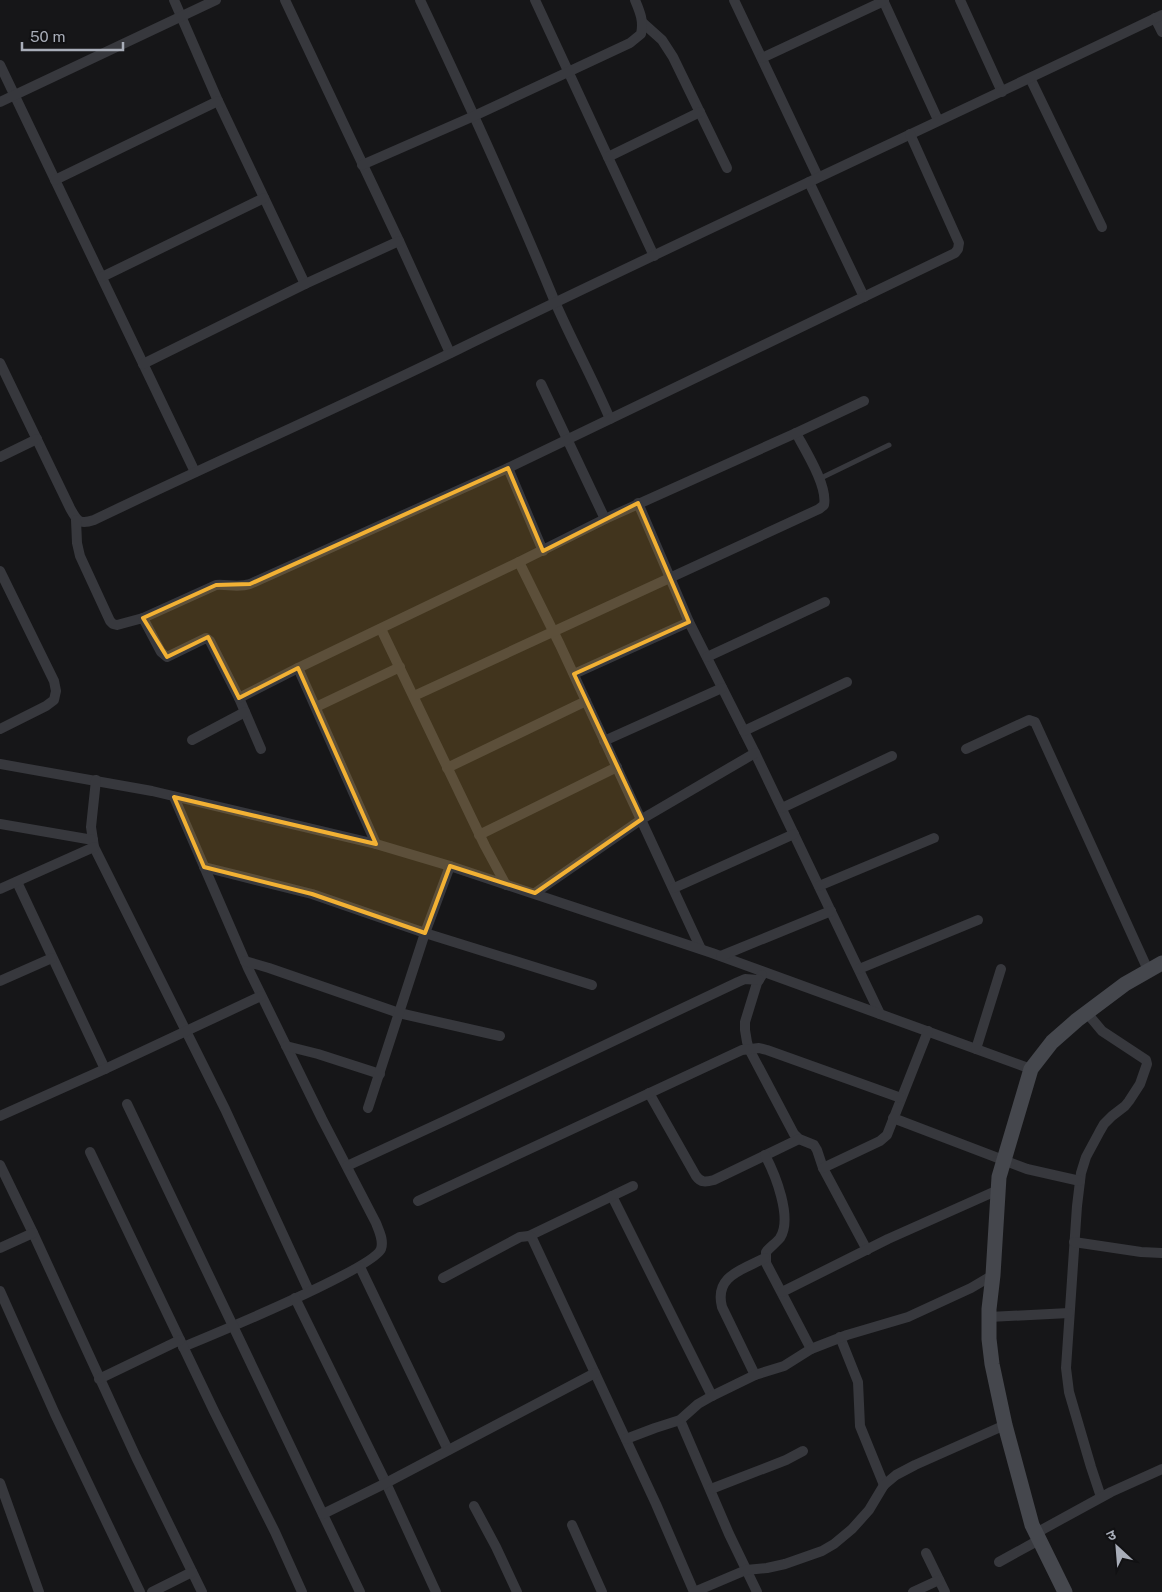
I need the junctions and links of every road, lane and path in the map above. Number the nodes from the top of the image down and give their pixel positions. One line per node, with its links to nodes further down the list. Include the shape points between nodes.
1 (174, 0): 10 (street)
2 (216, 0): 10 (street)
3 (285, 0): 27 (street)
4 (420, 0): 23 (street)
5 (535, 0): 16 (street)
6 (635, 0): 12 (street)
7 (734, 0): 14 (street)
8 (960, 0): 18 (street)
9 (884, 1): 14 (street); 24 (street)
10 (181, 16): 19 (street); 20 (street)
11 (1159, 16): 13 (street); 17 (street)
12 (643, 23): 16 (street, via 641,34 630,43); 22 (street, via 667,47)
13 (1162, 32)
14 (762, 58): 29 (street)
15 (0, 65): 19 (street)
16 (569, 71): 23 (street); 26 (street)
17 (1030, 78): 18 (street); 32 (street)
18 (1002, 92): 24 (street)
19 (14, 95): 21 (street); 30 (street)
20 (218, 101): 30 (street); 31 (street)
21 (0, 102)
22 (700, 112): 26 (street); 28 (street)
23 (474, 116): 27 (street); 38 (street)
24 (938, 120): 25 (street)
25 (910, 134): 29 (street); 37 (street, via 959,243 958,249 944,259)
26 (608, 157): 34 (street)
27 (362, 165): 33 (street)
28 (727, 168)
29 (814, 179): 34 (street); 37 (street)
30 (55, 180): 35 (street)
31 (264, 198): 35 (street); 36 (street)
32 (1102, 226)
33 (399, 241): 36 (street); 39 (street)
34 (654, 256): 38 (street)
35 (102, 278): 41 (street)
36 (305, 284): 41 (street)
37 (864, 297): 44 (street)
38 (556, 302): 39 (street); 44 (street)
39 (450, 353): 51 (street)
40 (0, 363): 46 (street)
41 (143, 364): 51 (street)
42 (541, 384): 47 (street)
43 (864, 401): 45 (street)
44 (610, 419): 47 (street)
45 (796, 433): 52 (street); 53 (street)
46 (37, 439): 49 (street); 55 (street)
47 (569, 440): 50 (street); 54 (street)
48 (889, 445): 52 (lane)
49 (0, 458)
50 (508, 468): 56 (street); 61 (street, via 250,584 216,585)
51 (195, 472): 55 (street, via 94,520 84,523)
52 (819, 479): 59 (street, via 825,500 819,509)
53 (638, 503): 54 (street); 59 (street)
54 (605, 519): 56 (street)
55 (76, 520): 61 (street, via 76,543 80,556 112,624)
56 (542, 550): 57 (street)
57 (520, 562): 63 (street); 64 (street)
58 (0, 571): 76 (street, via 56,691 54,700 46,706)
59 (669, 578): 62 (street); 64 (street)
60 (825, 602): 65 (street)
61 (143, 618): 72 (street, via 167,657 208,639)
62 (689, 622): 65 (street); 68 (street)
63 (382, 629): 66 (street); 67 (street)
64 (553, 631): 68 (street); 71 (street)
65 (707, 657): 70 (street)
66 (400, 667): 71 (street); 74 (street)
67 (298, 668): 72 (street); 74 (street)
68 (574, 674): 73 (street)
69 (847, 682): 77 (street)
70 (722, 688): 77 (street); 79 (street)
71 (414, 696): 86 (street)
72 (239, 698): 75 (street)
73 (586, 701): 79 (street); 86 (street)
74 (316, 707): 96 (street)
75 (245, 712): 78 (street); 80 (street)
76 (0, 729)
77 (744, 731): 82 (street)
78 (192, 740)
79 (604, 741): 85 (street)
80 (261, 749)
81 (966, 749): 115 (street, via 1029,720 1035,722)
82 (755, 753): 89 (street); 90 (street)
83 (892, 756): 89 (street)
84 (0, 764): 87 (street)
85 (617, 767): 90 (street); 93 (street)
86 (447, 768): 93 (street)
87 (96, 780): 88 (street); 95 (street, via 91,826)
88 (174, 797): 96 (street); 98 (street)
89 (782, 808): 92 (street)
90 (642, 819): 102 (street); 104 (street)
91 (0, 824): 95 (street)
92 (794, 834): 101 (street); 102 (street)
93 (479, 835): 100 (street)
94 (934, 838): 101 (street)
95 (93, 843): 99 (street); 123 (street)
96 (376, 844): 97 (street)
97 (450, 866): 100 (street); 107 (street)
98 (204, 867): 107 (street, via 312,894); 111 (street)
99 (16, 882): 103 (street); 110 (street)
100 (506, 885): 104 (street)
101 (819, 886): 105 (street)
102 (674, 888): 108 (street)
103 (0, 889)
104 (535, 893): 108 (street)
105 (831, 911): 109 (street); 113 (street)
106 (978, 920): 113 (street)
107 (425, 933): 118 (street); 120 (street)
108 (701, 949): 109 (street)
109 (721, 956): 116 (street)
110 (52, 958): 117 (street); 129 (street)
111 (245, 961): 119 (street); 120 (street)
112 (1162, 962): 115 (street)
113 (859, 969): 122 (street)
114 (1001, 969): 128 (street)
115 (1148, 970): 121 (street)
116 (761, 976): 122 (street); 127 (street, via 746,1022); 143 (street, via 738,982)
117 (0, 982)
118 (592, 985)
119 (261, 996): 123 (street); 126 (street)
120 (399, 1013): 125 (street); 131 (street)
121 (1087, 1013): 130 (street, via 1052,1042); 145 (street, via 1102,1031 1146,1060 1147,1064 1129,1101 1100,1131 1086,1158)
122 (880, 1014): 124 (street)
123 (185, 1031): 129 (street); 161 (street, via 225,1109)
124 (928, 1031): 128 (street); 133 (street)
125 (500, 1036)
126 (286, 1046): 131 (street); 143 (street)
127 (749, 1048): 132 (street, via 734,1052); 133 (street, via 767,1050); 138 (street)
128 (976, 1049): 130 (street)
129 (105, 1069): 136 (street)
130 (1031, 1069): 141 (street)
131 (380, 1074): 135 (street)
132 (649, 1094): 140 (street, via 699,1180 714,1180); 149 (street)
133 (901, 1098): 137 (street)
134 (127, 1104): 166 (street)
135 (368, 1108)
136 (0, 1116)
137 (893, 1118): 141 (street); 144 (street, via 887,1135 880,1141)
138 (799, 1139): 140 (street); 144 (street, via 814,1145)
139 (90, 1152): 168 (street)
140 (765, 1155): 156 (street, via 776,1179 785,1223 780,1238 766,1252)
141 (1004, 1161): 145 (street); 147 (street)
142 (0, 1165): 150 (street)
143 (346, 1166): 157 (street, via 382,1237 381,1250)
144 (823, 1168): 154 (street)
145 (1080, 1181): 152 (street)
146 (633, 1186): 148 (street)
147 (998, 1190): 154 (street); 158 (street)
148 (612, 1196): 151 (street); 173 (street)
149 (418, 1201)
150 (33, 1233): 153 (street); 172 (street)
151 (529, 1236): 159 (street, via 520,1237); 170 (street)
152 (1074, 1242): 155 (street); 164 (street)
153 (0, 1248)
154 (867, 1250): 162 (street)
155 (1162, 1253)
156 (765, 1258): 162 (street); 171 (street, via 731,1275 721,1288 720,1297)
157 (360, 1266): 161 (street); 177 (street)
158 (993, 1275): 165 (street); 167 (street, via 908,1317)
159 (443, 1278)
160 (0, 1291): 195 (street)
161 (309, 1291): 163 (street)
162 (782, 1292): 169 (street)
163 (295, 1298): 166 (street); 181 (street)
164 (1069, 1313): 165 (street); 184 (street, via 1066,1368 1069,1392)
165 (989, 1317): 175 (street, via 992,1364)
166 (232, 1326): 168 (street); 186 (street)
167 (840, 1337): 169 (street); 182 (street, via 858,1382 860,1426)
168 (182, 1344): 172 (street); 198 (street)
169 (811, 1348): 171 (street, via 784,1366)
170 (595, 1373): 176 (street); 177 (street)
171 (755, 1375): 173 (street)
172 (99, 1379): 192 (street)
173 (712, 1396): 174 (street)
174 (680, 1420): 176 (street); 183 (street)
175 (1005, 1425): 182 (street, via 915,1465); 188 (street)
176 (626, 1439): 191 (street, via 694,1592)
177 (448, 1450): 181 (street)
178 (803, 1451): 183 (street)
179 (1162, 1469): 184 (street)
180 (0, 1483): 194 (street)
181 (386, 1483): 186 (street); 200 (street)
182 (884, 1485): 191 (street, via 860,1521 834,1544 785,1564)
183 (710, 1490): 191 (street)
184 (1101, 1497): 188 (street)
185 (474, 1506): 201 (street)
186 (323, 1514): 199 (street)
187 (572, 1525): 202 (street)
188 (1038, 1536): 190 (street); 206 (street)
189 (926, 1553): 193 (street)
190 (999, 1562)
191 (746, 1570): 203 (street)
192 (192, 1572): 196 (street); 197 (street)
193 (939, 1580): 204 (street); 205 (street)
194 (39, 1592)
195 (140, 1592)
196 (152, 1592)
197 (202, 1592)
198 (302, 1592)
199 (360, 1592)
200 (436, 1592)
201 (517, 1592)
202 (602, 1592)
203 (757, 1592)
204 (913, 1592)
205 (945, 1592)
206 (1065, 1592)

